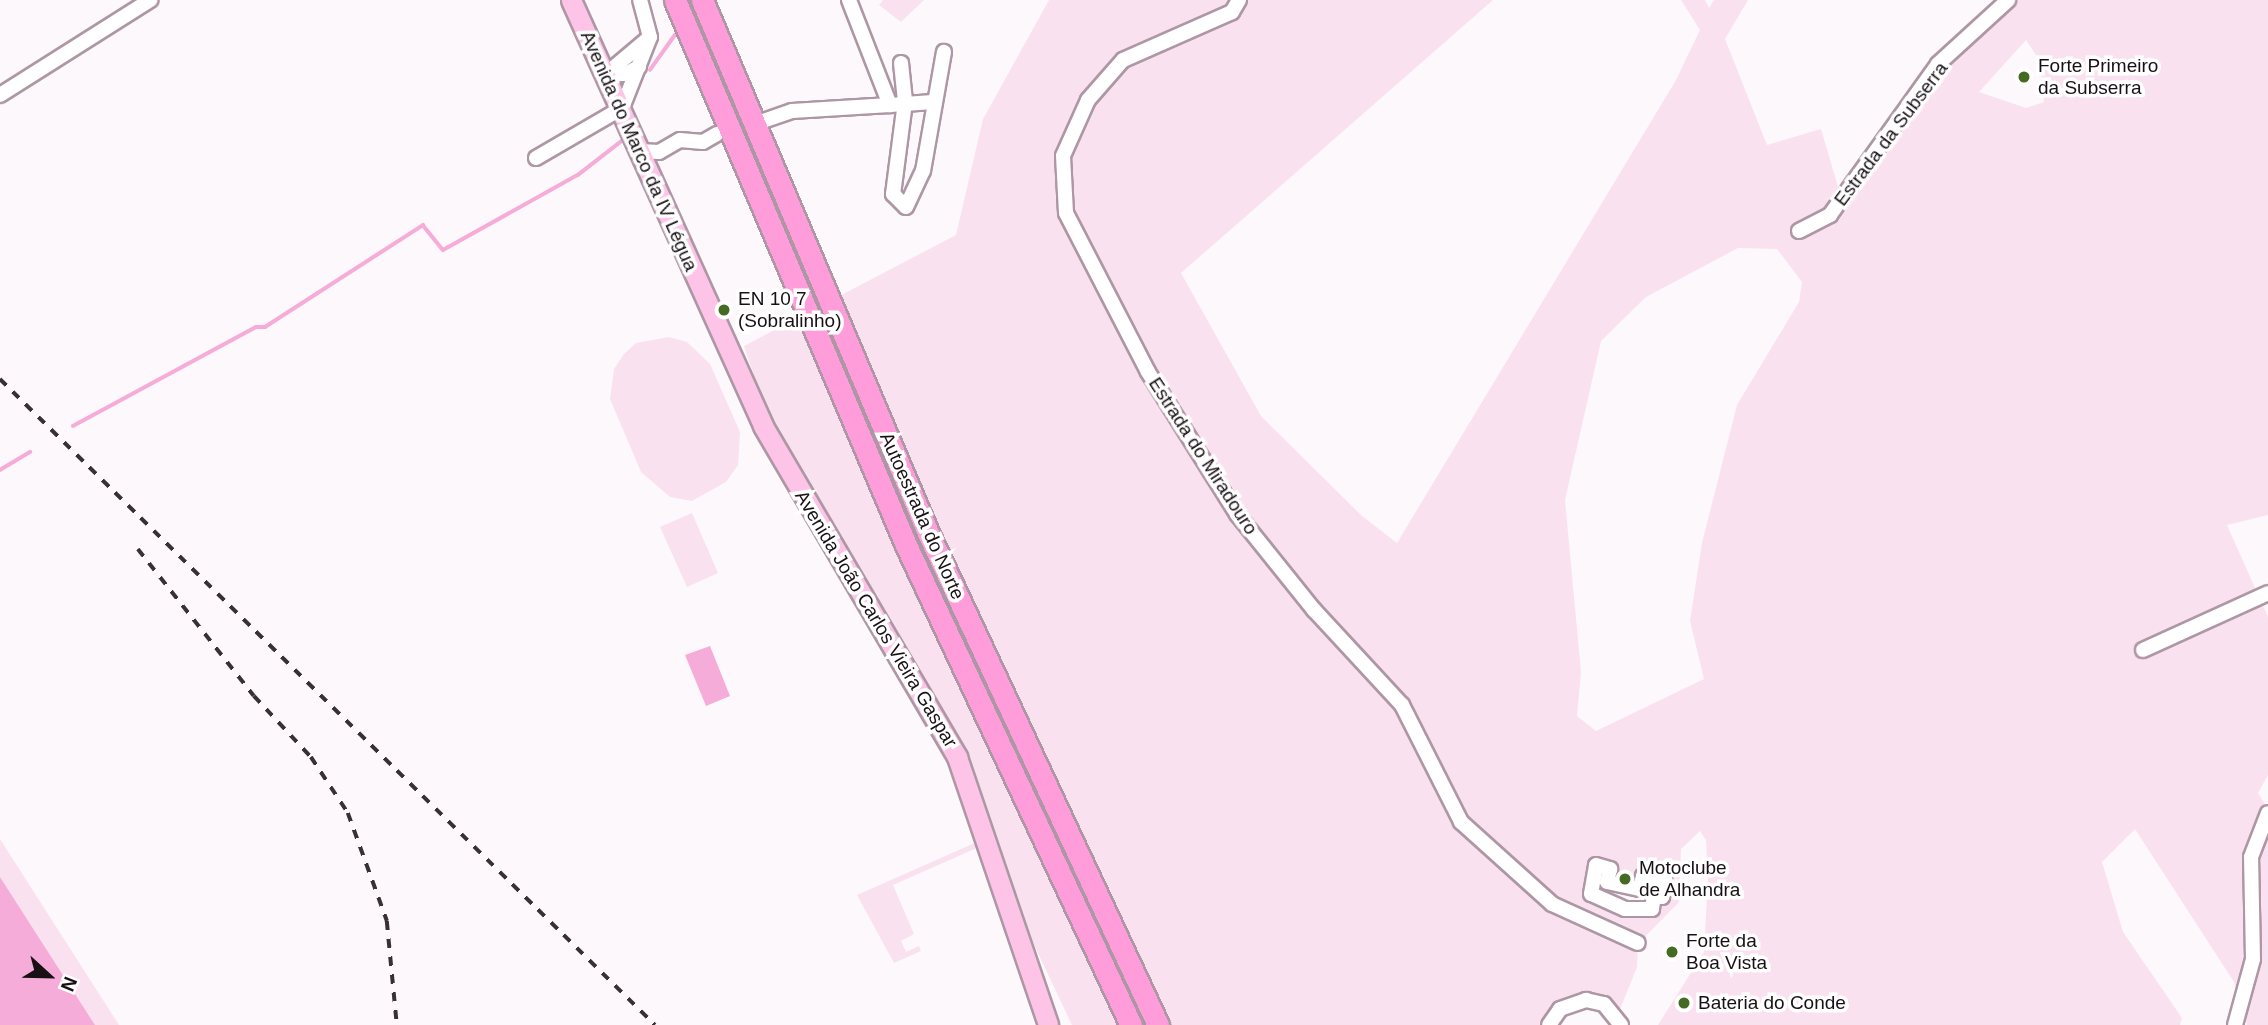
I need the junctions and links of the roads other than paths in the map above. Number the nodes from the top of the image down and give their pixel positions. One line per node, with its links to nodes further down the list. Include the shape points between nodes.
1 (150, 0): 14 (street)
2 (571, 0): 12 (main road, Avenida do Marco da IV Légua)
3 (640, 0): 9 (street)
4 (675, 0): 30 (highway, Autoestrada do Norte, via 906,545)
5 (702, 0): 31 (highway, Autoestrada do Norte, via 929,536)
6 (849, 0): 16 (street)
7 (1239, 0): 28 (street, Estrada do Miradouro, via 1232,12 1123,60 1088,100 1063,156 1066,213 1148,372 1237,514 1314,610 1402,705 1461,822 1552,904)
8 (2008, 0): 22 (street, Estrada da Subserra, via 1938,64 1830,215)
9 (650, 37): 12 (street); 13 (street)
10 (944, 52): 15 (street)
11 (901, 63): 16 (street)
12 (607, 64): 13 (street, via 626,74); 17 (main road, Avenida do Marco da IV Légua)
13 (640, 66): 17 (street)
14 (0, 95)
15 (933, 102): 16 (street); 16 (street, via 923,171 909,206 897,203 893,194)
16 (897, 103): 18 (street, via 792,111)
17 (622, 108): 20 (main road, Avenida do Marco da IV Légua); 21 (street)
18 (763, 121)
19 (717, 134): 20 (street, via 703,142 680,141 659,152)
20 (640, 150): 23 (main road, Avenida do Marco da IV Légua)
21 (536, 158)
22 (1799, 231)
23 (708, 301): 29 (main road, Avenida João Carlos Vieira Gaspar, via 768,435 952,746)
24 (2268, 593): 25 (street)
25 (2143, 650)
26 (2268, 813): 34 (street, via 2251,857 2253,959)
27 (1610, 869): 27 (street, via 1596,865 1591,894 1625,909 1652,909 1654,896 1662,897 1664,881 1643,876 1640,889 1607,882)
28 (1638, 943)
29 (1048, 1025)
30 (1131, 1025)
31 (1158, 1025)
32 (1549, 1025): 33 (street, via 1560,1009 1586,1000 1604,1004)
33 (1621, 1025)
34 (2235, 1025)

